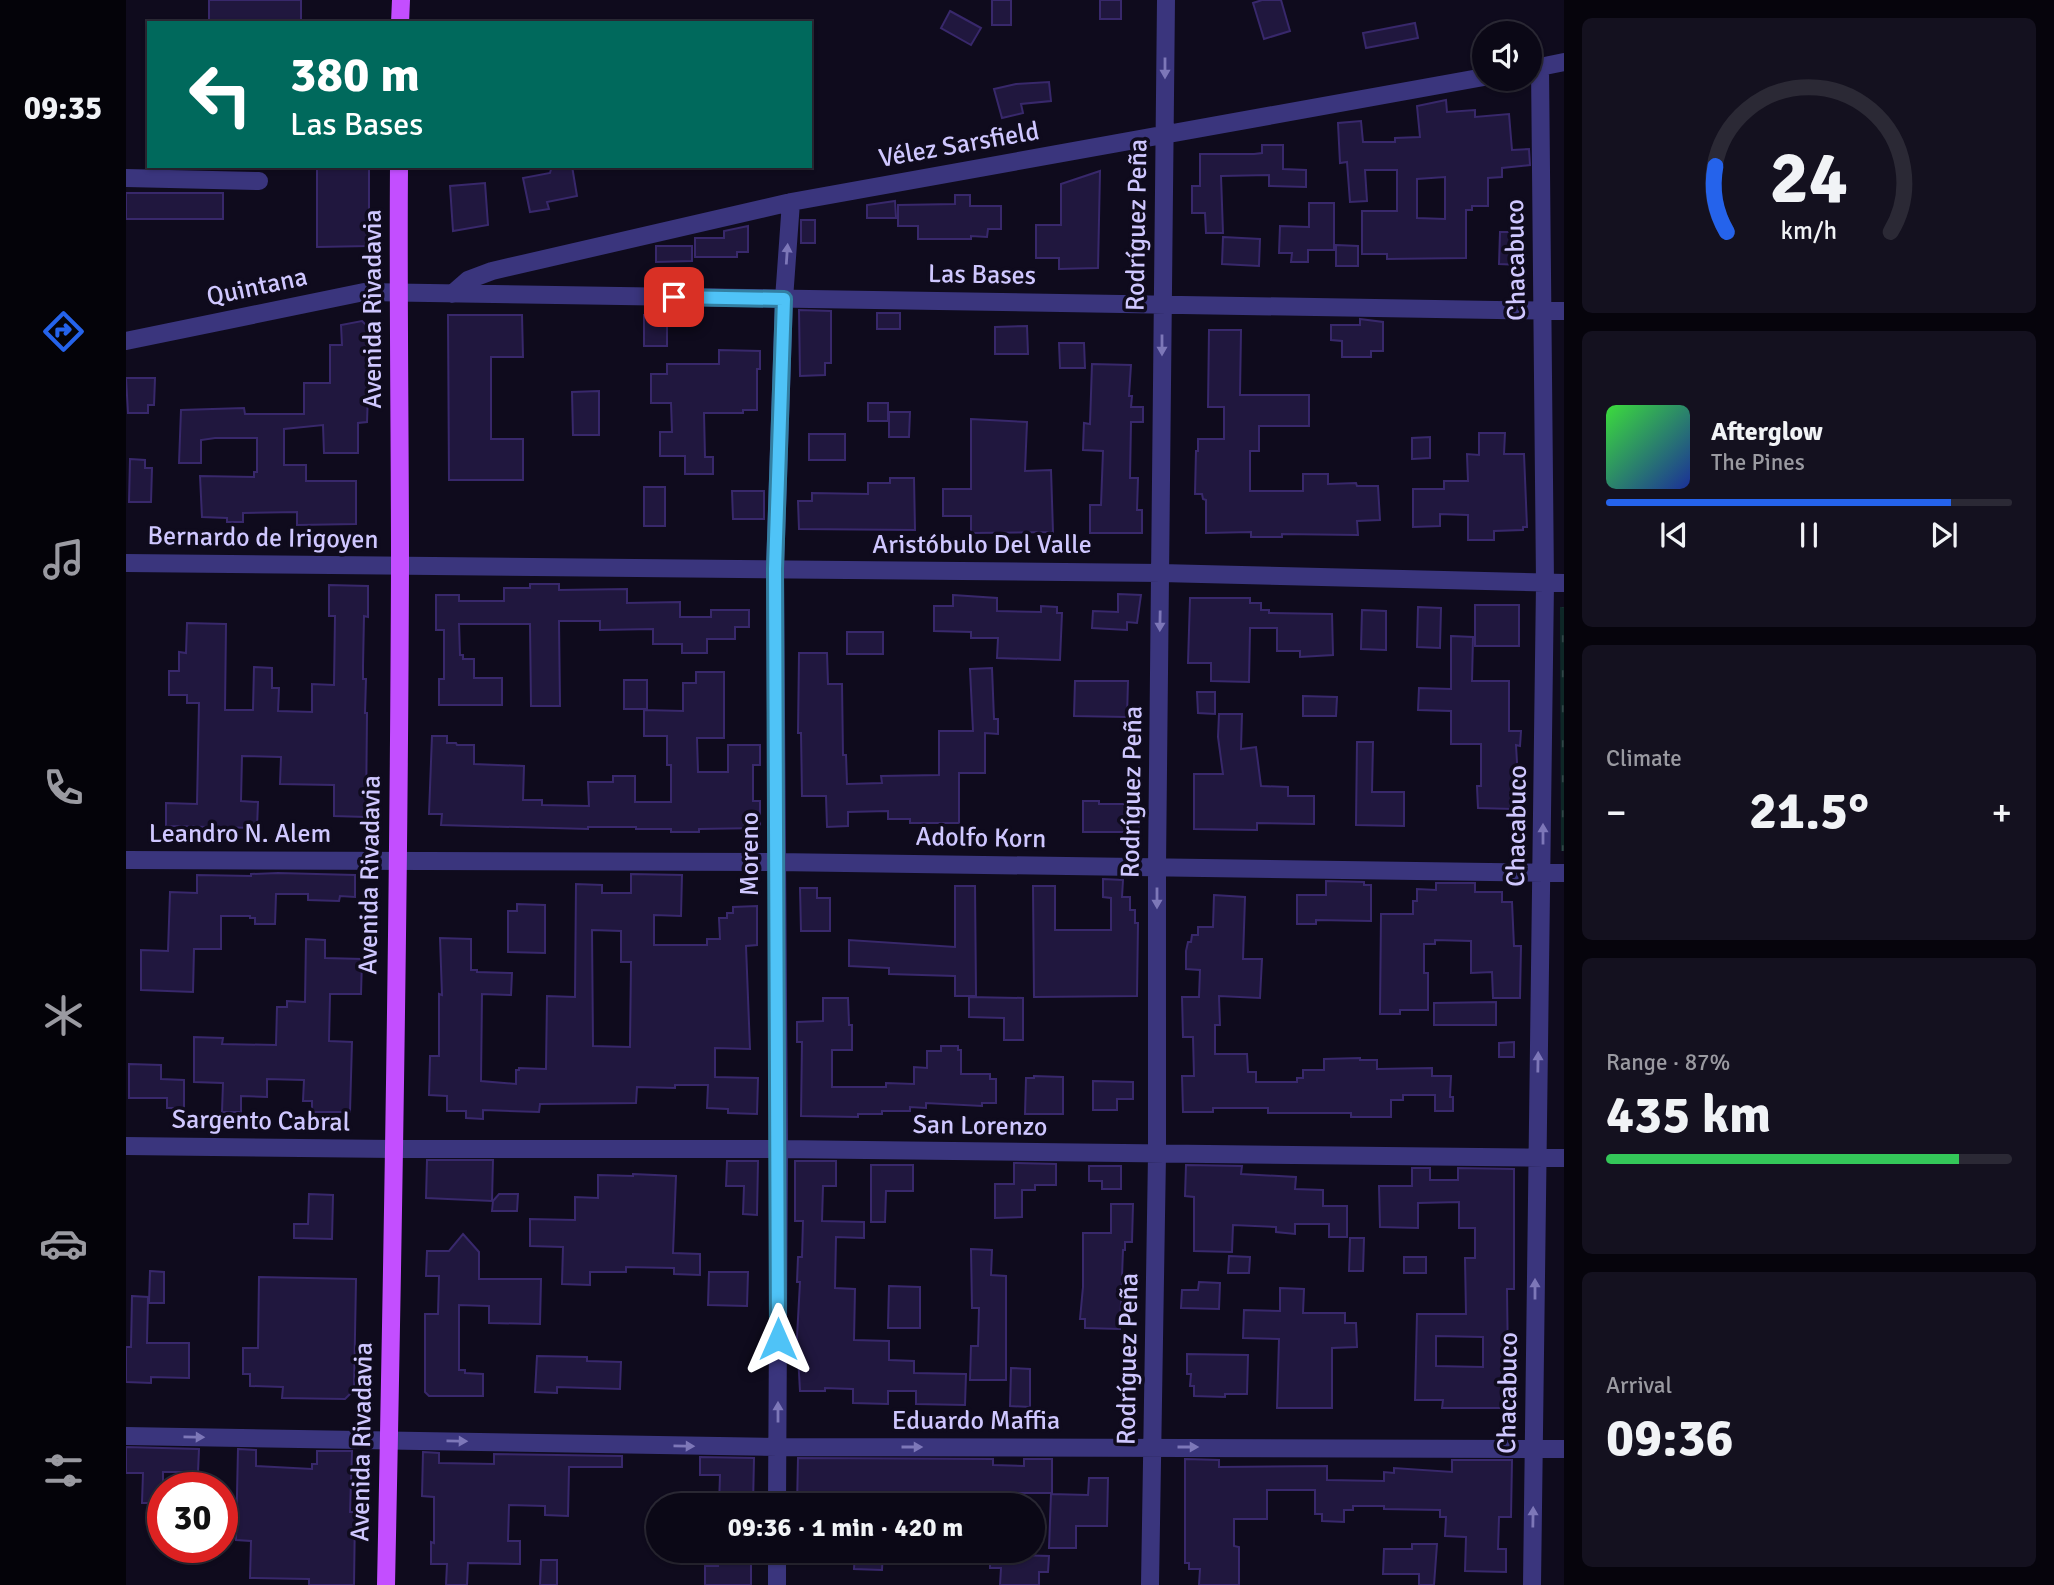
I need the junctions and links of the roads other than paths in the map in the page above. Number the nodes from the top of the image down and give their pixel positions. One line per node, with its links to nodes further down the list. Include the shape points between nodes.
1 (401, 0): 3 (main road)
2 (1166, 0): 8 (street, Rodríguez Peña, one-way to 8)
3 (400, 21)
4 (1564, 62): 5 (street)
5 (1542, 67)
6 (1472, 79): 8 (street, Vélez Sarsfield)
7 (1536, 91): 17 (street, Chacabuco)
8 (1165, 134): 12 (street, Vélez Sarsfield); 16 (street, Rodríguez Peña)
9 (399, 168): 13 (main road, Avenida Rivadavia)
10 (126, 178): 11 (street)
11 (259, 181)
12 (791, 202): 14 (street, Vélez Sarsfield, via 492,271 468,279); 15 (street, Moreno, one-way to 12)
13 (398, 293): 14 (street, Las Bases); 19 (street, Quintana, via 364,292); 21 (main road, Avenida Rivadavia)
14 (452, 294): 15 (street, Las Bases)
15 (784, 299): 16 (street, Las Bases); 22 (street, Moreno)
16 (1162, 304): 17 (street, Las Bases); 23 (street, Rodríguez Peña, one-way to 23)
17 (1542, 311): 18 (street, Las Bases); 24 (street, Chacabuco)
18 (1564, 311)
19 (126, 341)
20 (126, 563): 21 (street, Bernardo de Irigoyen)
21 (400, 566): 22 (street, Aristóbulo Del Valle); 27 (main road, Avenida Rivadavia)
22 (775, 569): 23 (street, Aristóbulo Del Valle); 28 (street, Moreno)
23 (1161, 573): 24 (street, Aristóbulo Del Valle); 29 (street, Rodríguez Peña, one-way to 29)
24 (1545, 583): 25 (street, Aristóbulo Del Valle); 30 (street, Chacabuco, one-way to 24)
25 (1564, 583)
26 (126, 860): 27 (street, Leandro N. Alem)
27 (396, 860): 28 (street, Adolfo Korn); 33 (main road, Avenida Rivadavia)
28 (776, 862): 29 (street, Adolfo Korn); 34 (street, Moreno)
29 (1157, 866): 30 (street, Adolfo Korn); 35 (street, Rodríguez Peña, one-way to 35)
30 (1543, 873): 31 (street, Adolfo Korn); 36 (street, Chacabuco, one-way to 30)
31 (1564, 873)
32 (126, 1146): 33 (street, Sargento Cabral)
33 (394, 1149): 34 (street, San Lorenzo); 39 (main road, Avenida Rivadavia)
34 (779, 1149): 35 (street, San Lorenzo); 41 (street, Moreno, one-way to 34)
35 (1157, 1155): 36 (street, San Lorenzo); 40 (street, Rodríguez Peña)
36 (1536, 1158): 37 (street, San Lorenzo); 42 (street, Chacabuco, one-way to 36)
37 (1564, 1158)
38 (126, 1436): 39 (street, Eduardo Maffia, one-way to 39)
39 (389, 1440): 41 (street, Eduardo Maffia, one-way to 41); 46 (main road, Avenida Rivadavia)
40 (1153, 1446): 41 (street, Eduardo Maffia, one-way to 40); 42 (street, Eduardo Maffia, one-way to 42); 48 (street, Rodríguez Peña)
41 (777, 1447): 44 (street, Moreno)
42 (1534, 1449): 43 (street, Eduardo Maffia); 49 (street, Chacabuco, one-way to 42)
43 (1564, 1449)
44 (777, 1493)
45 (777, 1563): 47 (street)
46 (386, 1585)
47 (777, 1585)
48 (1150, 1585)
49 (1532, 1585)

